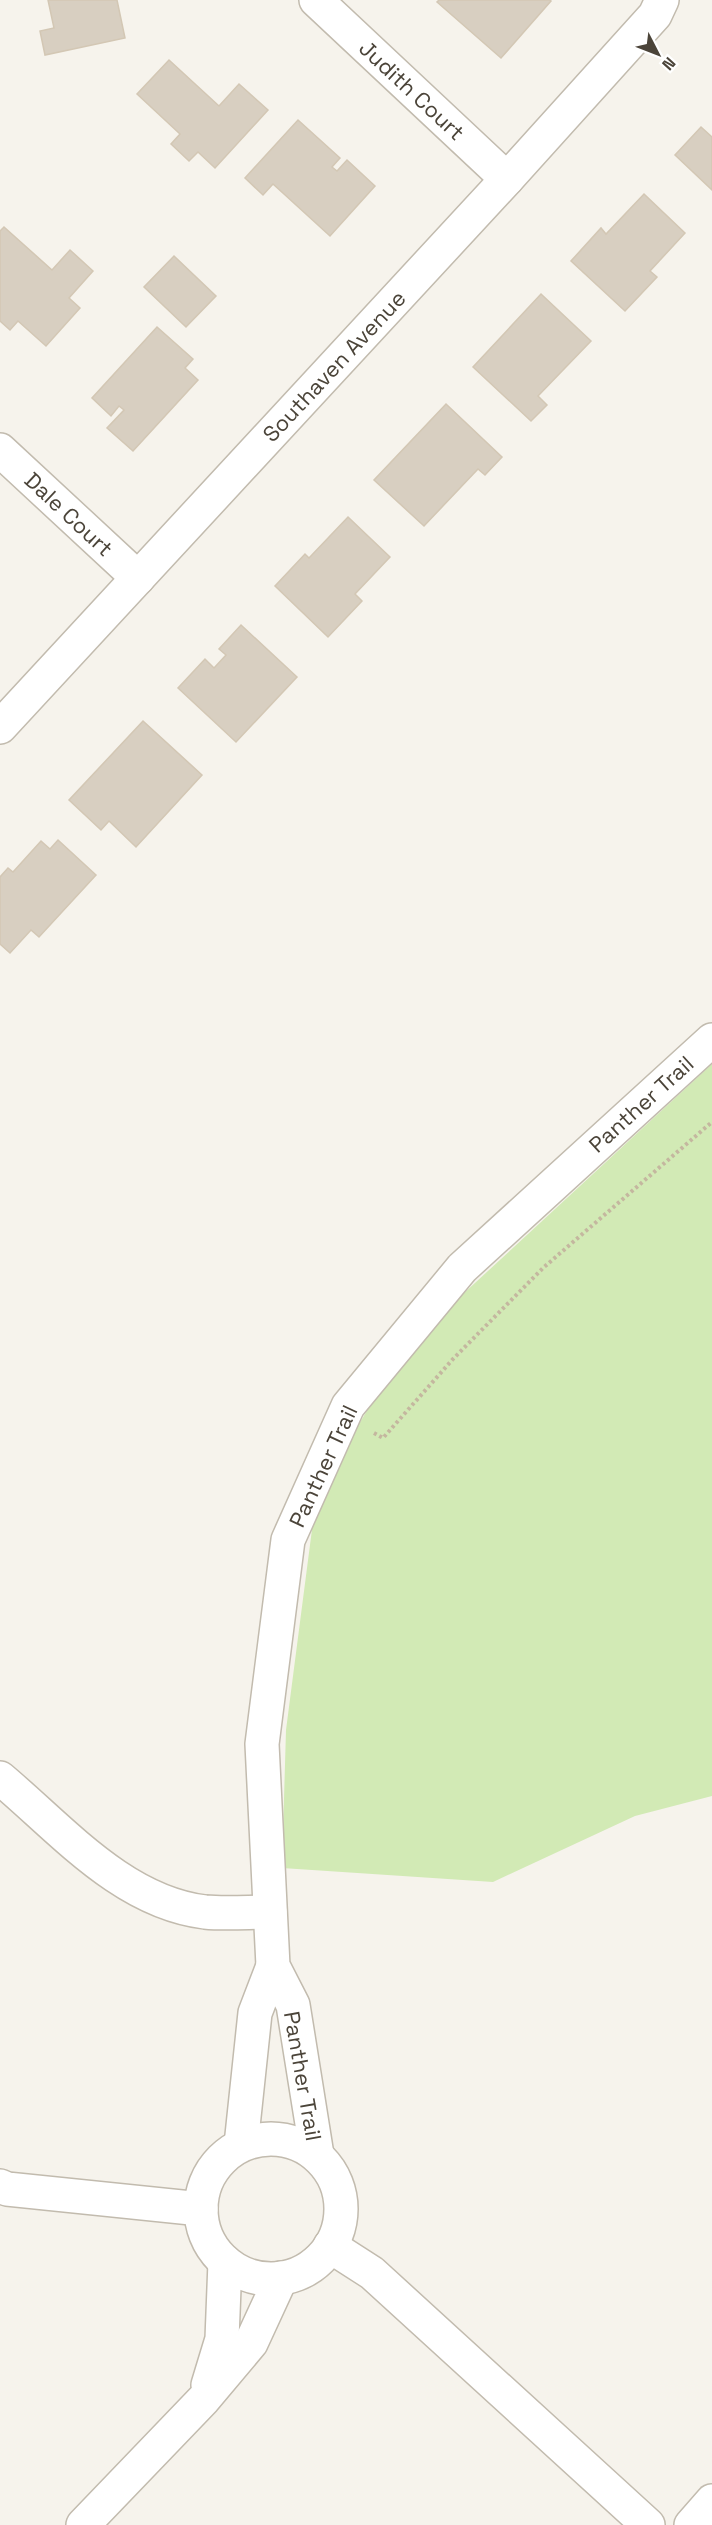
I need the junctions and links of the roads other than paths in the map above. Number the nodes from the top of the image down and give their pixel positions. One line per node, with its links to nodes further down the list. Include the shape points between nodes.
1 (316, 0): 3 (street, Judith Court)
2 (662, 0): 3 (street, Southaven Avenue, via 655,15)
3 (507, 179): 5 (street, Southaven Avenue)
4 (0, 450): 5 (street, Dale Court)
5 (138, 578): 6 (street, Southaven Avenue)
6 (0, 727)
7 (712, 1040): 9 (street, Panther Trail, via 462,1268 348,1406 288,1540 262,1744)
8 (0, 1778): 9 (street, via 106,1870 146,1896 204,1912)
9 (270, 1912): 10 (street, Panther Trail)
10 (273, 1966): 11 (street, Panther Trail, via 255,2013); 12 (street, Panther Trail, via 293,2006)
11 (241, 2145): 12 (street, via 260,2139 280,2139 300,2144); 14 (street, via 212,2171 203,2189)
12 (316, 2155): 15 (street, via 338,2188 341,2208)
13 (0, 2186): 14 (street)
14 (201, 2209): 16 (street, via 212,2247)
15 (330, 2246): 17 (street, via 317,2261); 21 (street, via 372,2273)
16 (225, 2262): 17 (street, via 242,2273); 18 (street, via 222,2339)
17 (281, 2278): 18 (street, via 251,2343)
18 (204, 2399): 20 (street)
19 (712, 2501): 22 (street)
20 (83, 2525)
21 (648, 2525)
22 (691, 2525)

